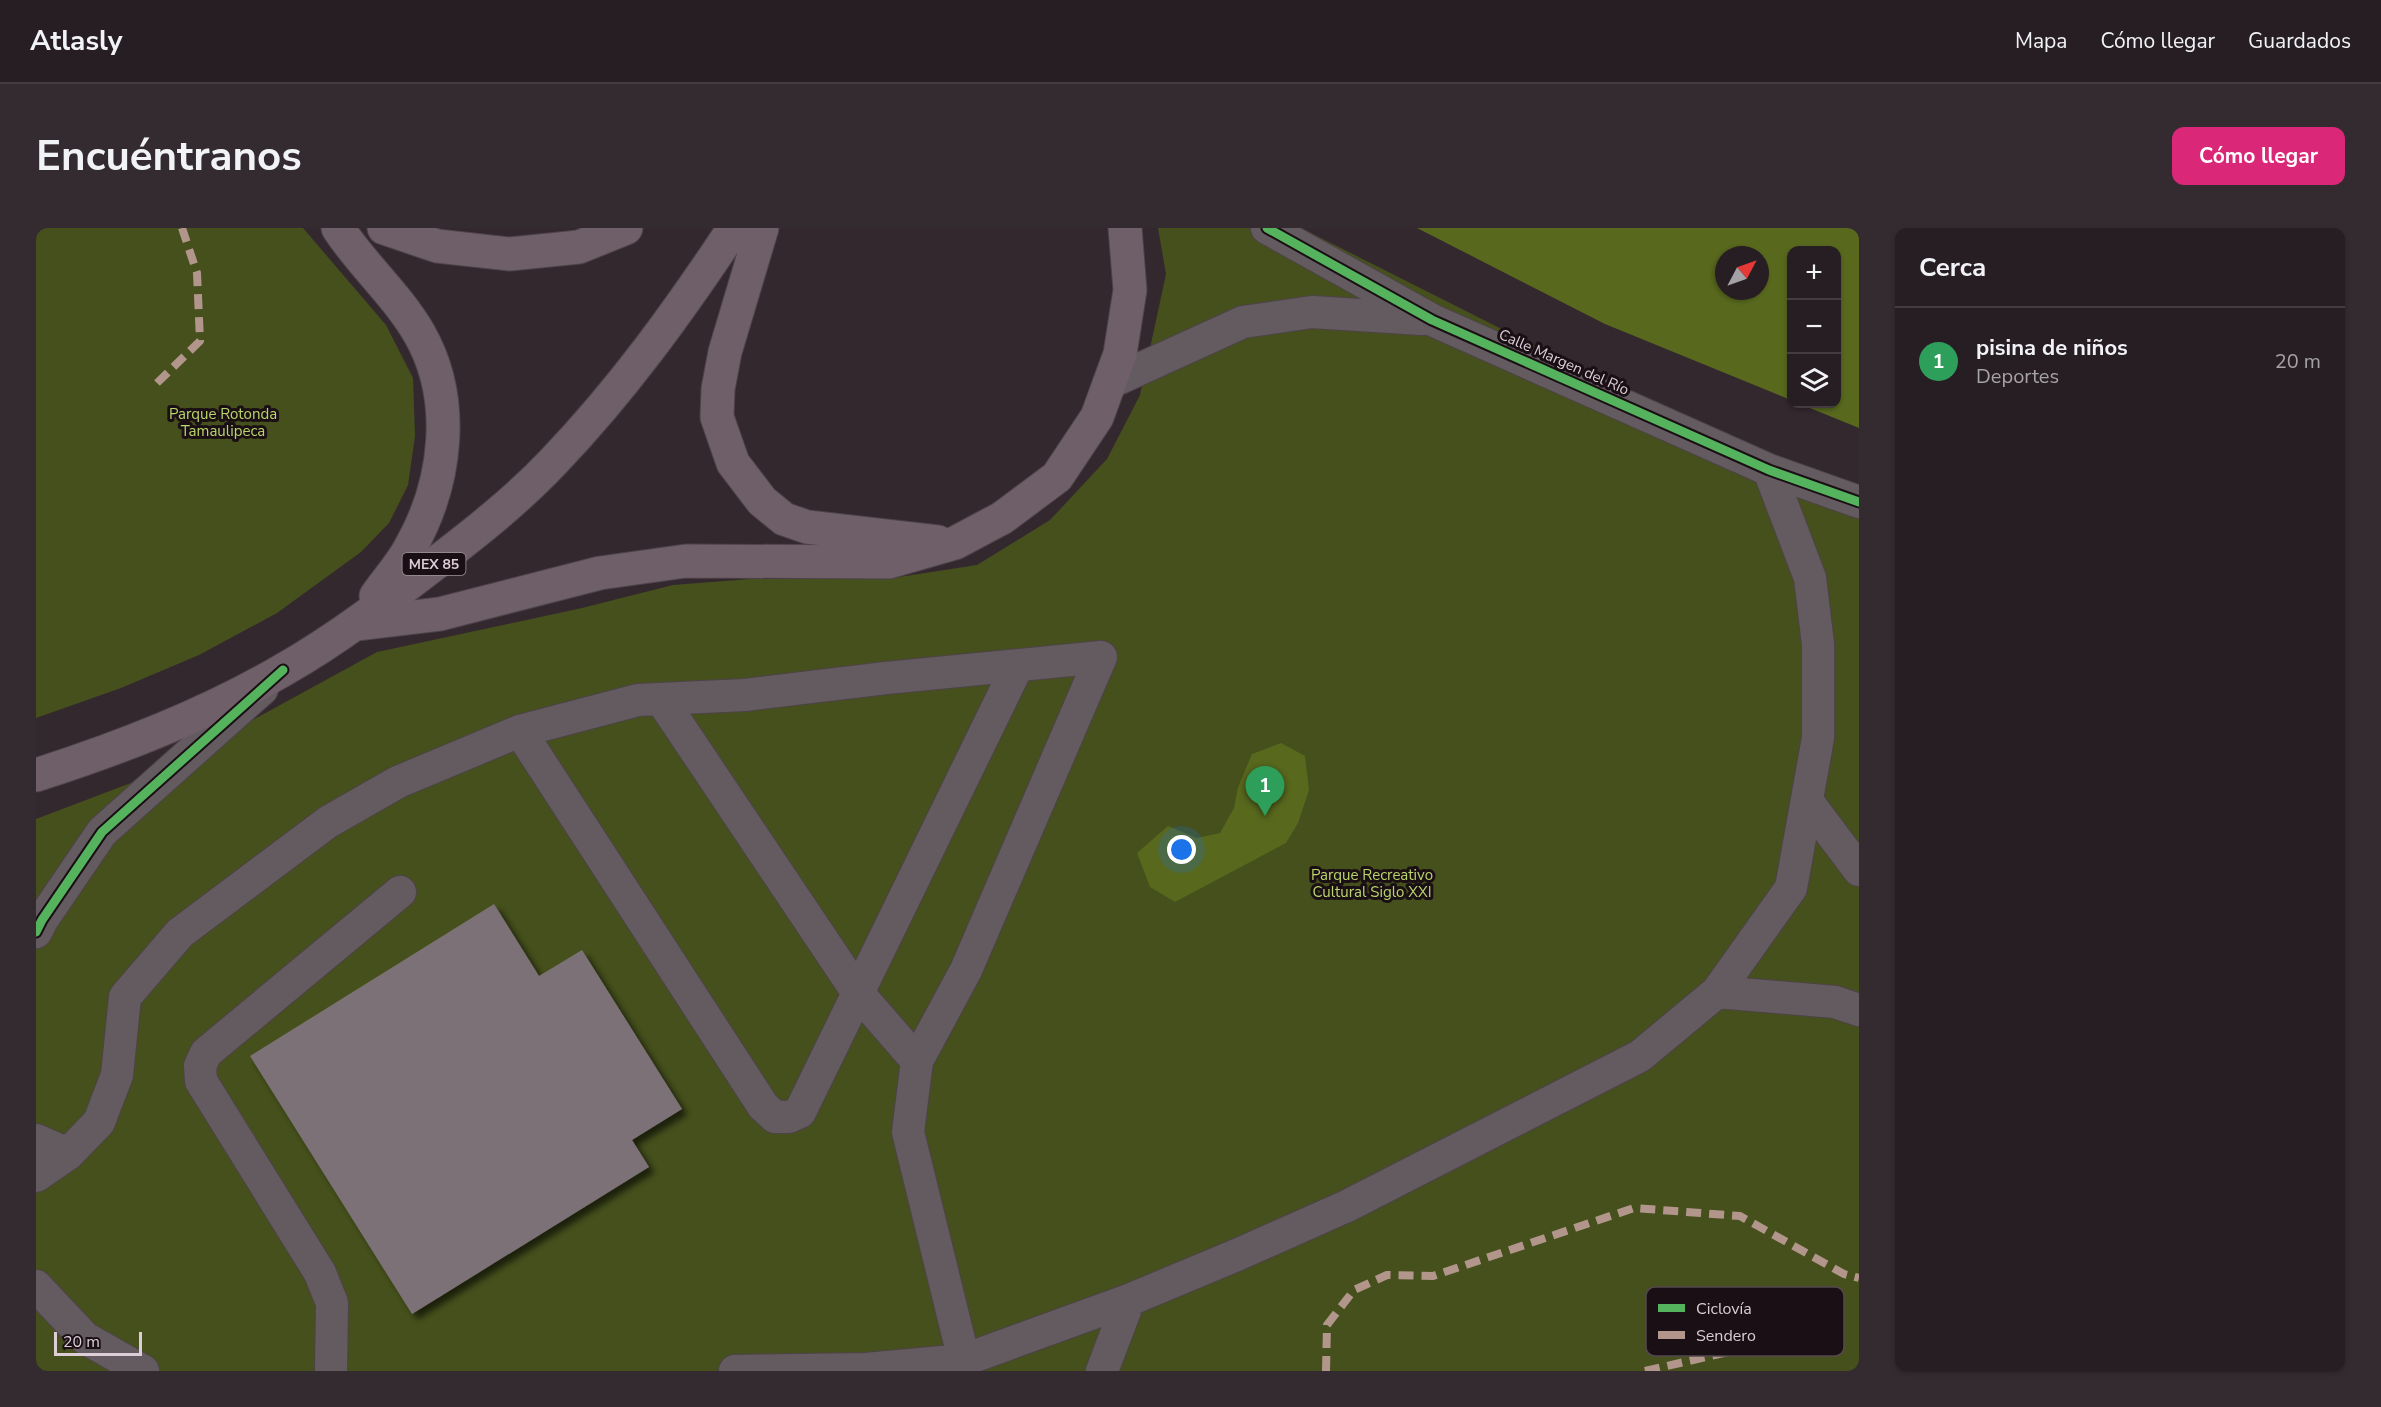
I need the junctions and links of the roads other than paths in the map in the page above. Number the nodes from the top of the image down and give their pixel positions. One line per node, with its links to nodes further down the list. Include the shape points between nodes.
1 (338, 228): 13 (main road, via 418,332 433,362 445,418 440,462 420,528 410,549)
2 (384, 228): 3 (main road, via 437,246 510,254 579,247)
3 (626, 228)
4 (734, 228): 13 (main road, MEX 85, via 685,303 631,374 553,463 503,512)
5 (762, 228): 12 (main road, via 717,389 717,417 733,463 762,501 784,519 807,527)
6 (1125, 228): 9 (main road, via 1130,290 1120,354)
7 (1267, 228): 8 (street, Calle Margen del Río)
8 (1432, 320): 9 (street, via 1312,312 1244,322); 10 (street, Calle Margen del Río)
9 (1109, 383): 12 (main road, via 1097,417 1057,477 1002,518)
10 (1769, 470): 11 (street, Calle Margen del Río); 19 (street, via 1810,578 1818,644 1818,738)
11 (1859, 502)
12 (955, 543): 13 (main road, via 889,562 686,561 600,573 440,614)
13 (356, 624): 15 (main road, MEX 85)
14 (1018, 665): 16 (street); 24 (street); 26 (street, via 1101,657 966,970)
15 (283, 670): 18 (main road, MEX 85, via 111,751); 22 (street, via 102,832)
16 (662, 699): 17 (street, via 638,700); 24 (street)
17 (520, 731): 24 (street, via 763,1106 775,1117 800,1112); 28 (street, via 398,782 328,822 180,933 124,997 117,1075 99,1122)
18 (36, 775)
19 (1807, 801): 20 (street); 23 (street, via 1791,888)
20 (1859, 870)
21 (400, 892): 35 (street, via 206,1053 200,1066 201,1081 320,1273 332,1303)
22 (36, 932)
23 (1717, 992): 25 (street, via 1835,1002); 31 (street, via 1640,1056 1347,1206)
24 (858, 993): 26 (street)
25 (1859, 1010)
26 (917, 1061): 32 (street, via 908,1132)
27 (36, 1140): 28 (street)
28 (68, 1154): 29 (street)
29 (36, 1176)
30 (36, 1286): 34 (street, via 85,1338)
31 (1129, 1300): 32 (street); 37 (street)
32 (964, 1360): 33 (street)
33 (830, 1370): 36 (street)
34 (143, 1371)
35 (331, 1371)
36 (735, 1371)
37 (1102, 1371)

